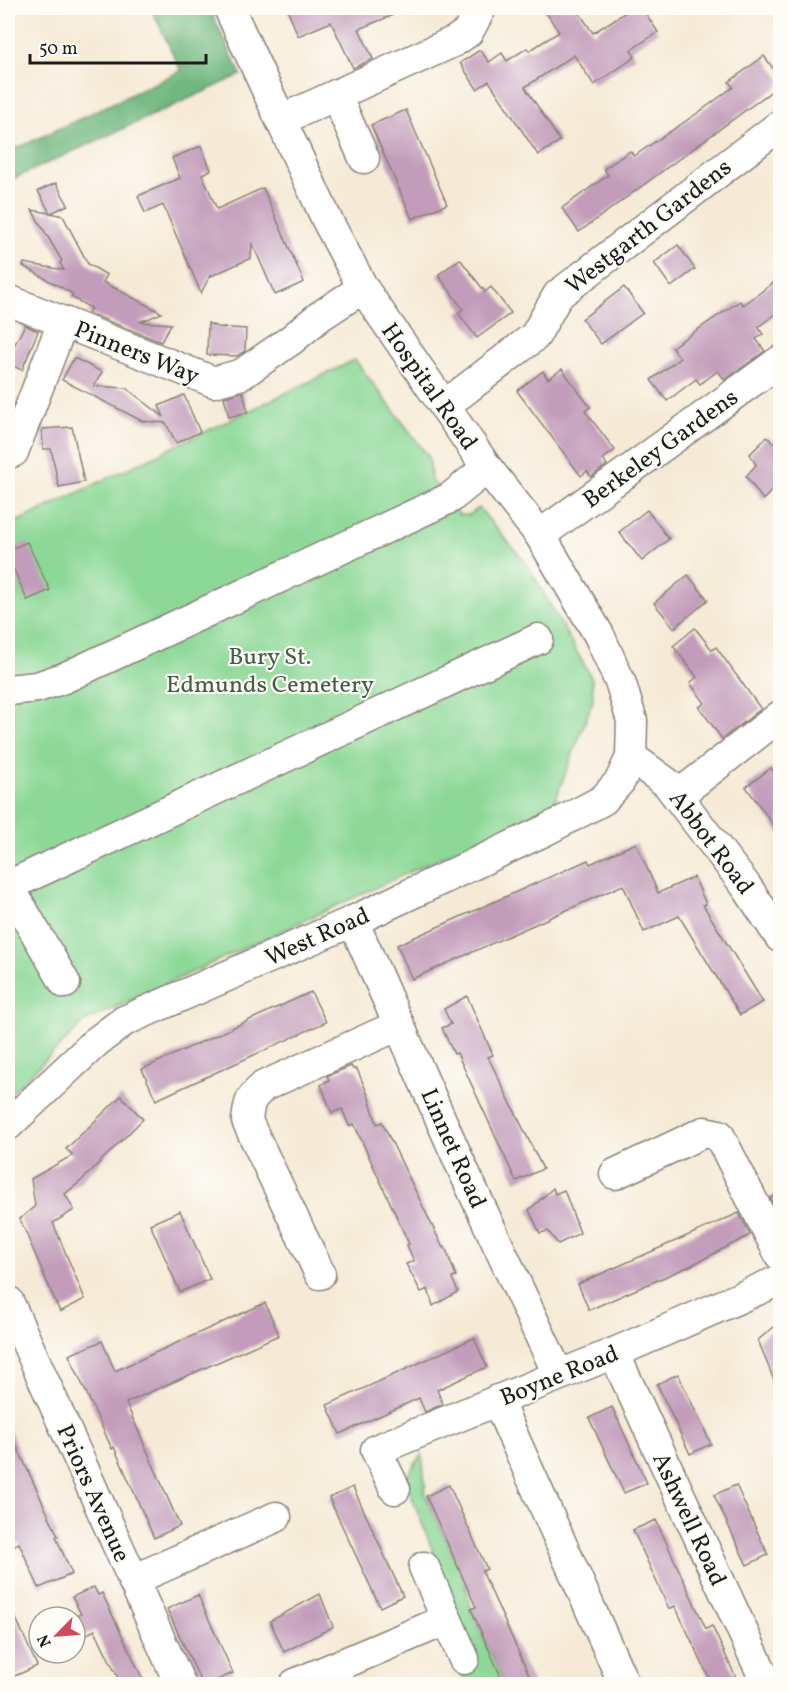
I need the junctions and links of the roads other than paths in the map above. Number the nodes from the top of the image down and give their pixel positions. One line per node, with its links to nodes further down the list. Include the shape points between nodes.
1 (229, 8): 4 (street, Hospital Road)
2 (481, 8): 3 (street, via 468,32 455,41)
3 (336, 95): 4 (street); 6 (street)
4 (281, 120): 7 (street, Hospital Road)
5 (780, 125): 11 (street, Westgarth Gardens, via 558,295 536,336)
6 (364, 158)
7 (363, 288): 9 (street, Pinners Way, via 242,374 214,382); 11 (street, Hospital Road)
8 (8, 300): 9 (street, Pinners Way)
9 (63, 322): 12 (street, Pinners Way)
10 (780, 361): 14 (street, Berkeley Gardens)
11 (444, 406): 13 (street, Hospital Road)
12 (13, 452)
13 (487, 468): 14 (street, Hospital Road); 16 (street, via 450,498 75,673 37,687)
14 (540, 535): 18 (street, Hospital Road, via 599,635 621,684 632,721)
15 (537, 639): 20 (street)
16 (8, 690)
17 (780, 716): 19 (street)
18 (631, 758): 19 (street, Abbot Road, via 667,783); 21 (street, West Road, via 620,781 603,800)
19 (677, 796): 22 (street, Abbot Road)
20 (8, 885): 23 (street)
21 (353, 921): 24 (street, Linnet Road); 25 (street, West Road, via 124,1021 96,1042)
22 (780, 937)
23 (64, 983)
24 (399, 1025): 28 (street, via 264,1086 253,1095 249,1105 247,1120); 32 (street, Linnet Road)
25 (8, 1125)
26 (615, 1174): 27 (street, via 704,1132 719,1135)
27 (780, 1255)
28 (320, 1274)
29 (780, 1280): 31 (street, Boyne Road)
30 (8, 1301): 37 (street, Priors Avenue)
31 (614, 1353): 32 (street, Boyne Road); 43 (street, Ashwell Road)
32 (558, 1374): 33 (street, Boyne Road)
33 (497, 1400): 34 (street, Boyne Road, via 376,1450); 42 (street)
34 (395, 1490)
35 (276, 1517): 37 (street)
36 (424, 1567): 38 (street)
37 (133, 1580): 40 (street, Priors Avenue)
38 (446, 1620): 39 (street); 41 (street)
39 (464, 1659)
40 (180, 1684)
41 (295, 1684)
42 (624, 1684)
43 (766, 1684)

